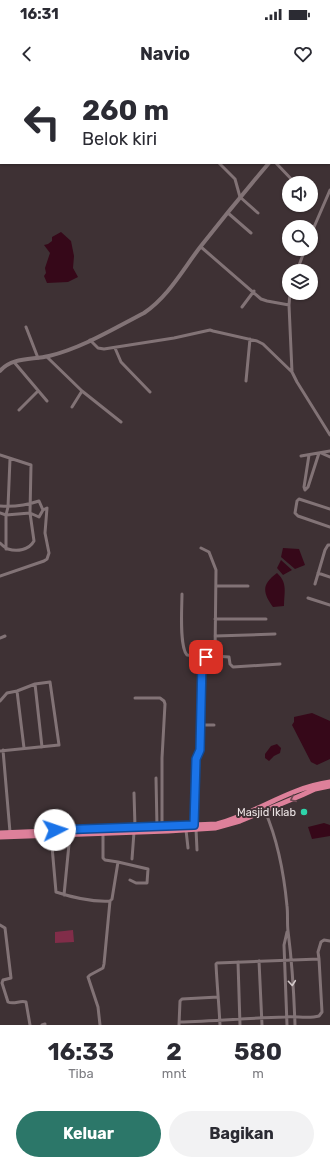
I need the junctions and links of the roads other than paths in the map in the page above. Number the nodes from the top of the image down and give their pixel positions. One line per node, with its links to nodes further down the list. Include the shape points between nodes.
1 (220, 164): 6 (street, via 235,179)
2 (268, 164): 6 (street)
3 (277, 164): 4 (street)
4 (288, 176)
5 (330, 190): 9 (street)
6 (240, 197): 7 (street); 8 (street)
7 (228, 213): 10 (street); 11 (street)
8 (258, 213)
9 (317, 220)
10 (251, 233)
11 (201, 247): 12 (street); 18 (street, via 155,306)
12 (254, 291): 14 (street, via 264,300); 15 (street)
13 (289, 300): 14 (street)
14 (289, 305): 24 (street)
15 (242, 307)
16 (26, 327): 21 (street)
17 (250, 339): 19 (street, via 210,330); 24 (street, via 263,344); 25 (street)
18 (90, 340): 19 (street, via 100,348); 20 (street)
19 (115, 348): 28 (street, via 121,362)
20 (46, 357): 21 (street); 27 (street)
21 (38, 358): 22 (street)
22 (14, 362): 23 (street); 26 (street)
23 (0, 371)
24 (292, 372): 33 (street)
25 (246, 381)
26 (38, 391): 29 (street); 31 (street)
27 (82, 391): 30 (street); 32 (street)
28 (150, 392)
29 (47, 401)
30 (72, 407)
31 (19, 410)
32 (121, 422)
33 (330, 435)
34 (330, 451): 35 (street)
35 (320, 453): 37 (street); 37 (street, via 305,490); 39 (street)
36 (0, 455): 40 (street)
37 (309, 455): 38 (street)
38 (301, 456)
39 (330, 457)
40 (10, 459): 41 (street, via 31,466); 43 (street)
41 (30, 504): 43 (street); 45 (street, via 39,501); 46 (street)
42 (0, 506): 43 (street)
43 (8, 507): 48 (street)
44 (330, 509): 49 (street, via 299,499 295,513)
45 (43, 510): 46 (street, via 39,517); 55 (street, via 47,508 47,559)
46 (30, 512): 48 (street); 53 (street, via 34,541 23,550)
47 (0, 513): 48 (street)
48 (6, 515): 53 (street)
49 (330, 527)
50 (0, 543): 53 (street)
51 (330, 546): 54 (street, via 328,545 325,550)
52 (201, 548): 58 (street, via 208,552 215,568)
53 (6, 549)
54 (318, 573): 56 (street); 57 (street)
55 (0, 576)
56 (330, 577)
57 (316, 584)
58 (216, 586): 59 (street); 63 (street)
59 (248, 586)
60 (182, 594): 70 (street, via 185,653)
61 (308, 598): 62 (street)
62 (330, 605)
63 (215, 619): 64 (street); 67 (street)
64 (266, 619)
65 (275, 634): 67 (street)
66 (5, 636): 68 (street)
67 (215, 636): 69 (street)
68 (0, 638)
69 (215, 656): 70 (street); 71 (street, via 229,657 233,667)
70 (203, 657): 76 (street)
71 (280, 664)
72 (35, 684): 73 (street); 78 (street); 78 (street, via 50,682 59,745)
73 (17, 691): 75 (street, via 8,693); 79 (street)
74 (135, 698): 87 (street, via 160,698 165,704)
75 (0, 701)
76 (201, 725): 77 (street); 86 (street, via 200,750 196,759)
77 (214, 725)
78 (42, 747): 79 (street)
79 (24, 748): 80 (street)
80 (2, 751): 91 (street)
81 (156, 778): 87 (street)
82 (330, 782): 86 (highway, via 297,790 230,820)
83 (330, 786): 85 (highway, one-way to 85, via 302,794)
84 (134, 793): 88 (street)
85 (267, 811): 86 (highway, via 223,827); 104 (street, via 278,848)
86 (195, 827): 87 (highway); 89 (highway); 97 (street)
87 (159, 828): 88 (highway); 89 (highway)
88 (134, 830): 91 (highway, via 84,828); 92 (highway); 98 (street)
89 (186, 830): 96 (street)
90 (0, 833): 91 (highway)
91 (10, 833)
92 (103, 833): 93 (highway); 99 (street, via 103,858)
93 (70, 834): 94 (highway); 101 (street)
94 (51, 835): 95 (highway); 101 (street, via 56,892)
95 (0, 837)
96 (188, 848)
97 (197, 850)
98 (132, 859)
99 (118, 862): 100 (street, via 148,869 148,882 136,883); 102 (street)
100 (130, 880)
101 (64, 895): 102 (street, via 82,900)
102 (110, 900): 122 (street, via 104,964 88,978 98,1007)
103 (0, 925): 120 (street, via 5,929 11,978 2,981 4,989 9,1003 26,1002)
104 (288, 930): 108 (street, via 284,945); 109 (street, via 291,944)
105 (330, 941): 106 (street, via 321,942)
106 (319, 959): 109 (street); 113 (street, via 321,1014 318,1017)
107 (259, 961): 108 (street); 110 (street); 115 (street)
108 (285, 961): 109 (street); 112 (street)
109 (290, 961): 113 (street, one-way to 113)
110 (238, 962): 111 (street, via 216,964); 114 (street)
111 (218, 997): 116 (street); 117 (street, via 182,999)
112 (287, 1016): 113 (street); 115 (street); 126 (street)
113 (295, 1017): 127 (street)
114 (240, 1018): 115 (street); 116 (street); 124 (street)
115 (262, 1018): 125 (street)
116 (220, 1019): 118 (street); 123 (street)
117 (179, 1023): 118 (street)
118 (198, 1023)
119 (45, 1024): 121 (street)
120 (30, 1025)
121 (42, 1025)
122 (100, 1025)
123 (220, 1025)
124 (240, 1025)
125 (262, 1025)
126 (287, 1025)
127 (295, 1025)

